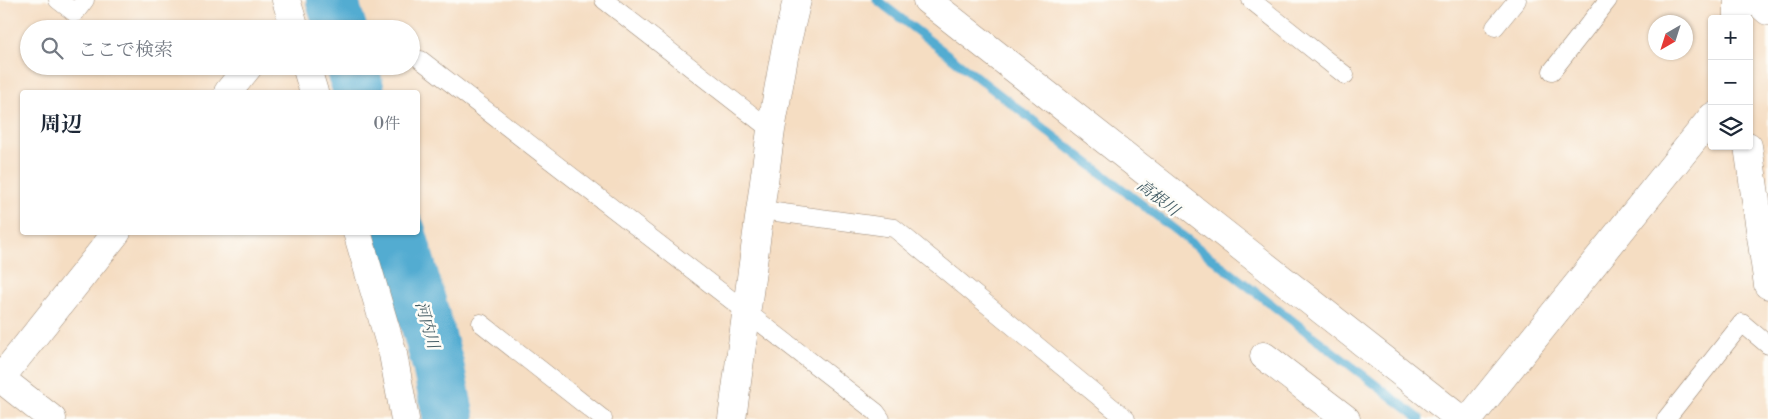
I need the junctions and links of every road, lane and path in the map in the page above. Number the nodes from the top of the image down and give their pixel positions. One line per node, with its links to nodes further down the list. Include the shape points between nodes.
1 (58, 0): 2 (lane, via 75,13)
2 (85, 0)
3 (604, 0): 22 (lane)
4 (797, 0): 22 (street)
5 (927, 0): 40 (street)
6 (1251, 0): 18 (lane)
7 (1517, 0): 13 (lane)
8 (1608, 0): 15 (lane)
9 (1738, 0): 12 (street)
10 (1755, 0): 11 (street)
11 (1768, 11)
12 (1738, 15)
13 (1495, 27)
14 (420, 60): 28 (lane)
15 (1552, 71)
16 (242, 75): 19 (street)
17 (309, 75): 20 (street)
18 (1345, 75)
19 (230, 90)
20 (313, 90)
21 (1708, 121): 41 (street)
22 (771, 130): 24 (street)
23 (1749, 150): 27 (street)
24 (761, 210): 28 (street); 38 (lane, via 894,228)
25 (115, 235): 32 (street)
26 (357, 235): 33 (street, via 393,354)
27 (1768, 286)
28 (747, 313): 36 (street); 37 (lane)
29 (481, 323): 35 (lane)
30 (1768, 345): 42 (lane, via 1742,323)
31 (1264, 356): 39 (street)
32 (0, 378): 34 (street)
33 (404, 418)
34 (52, 419)
35 (603, 419)
36 (732, 419)
37 (881, 419)
38 (1126, 419)
39 (1346, 419)
40 (1460, 419)
41 (1469, 419)
42 (1666, 419)

